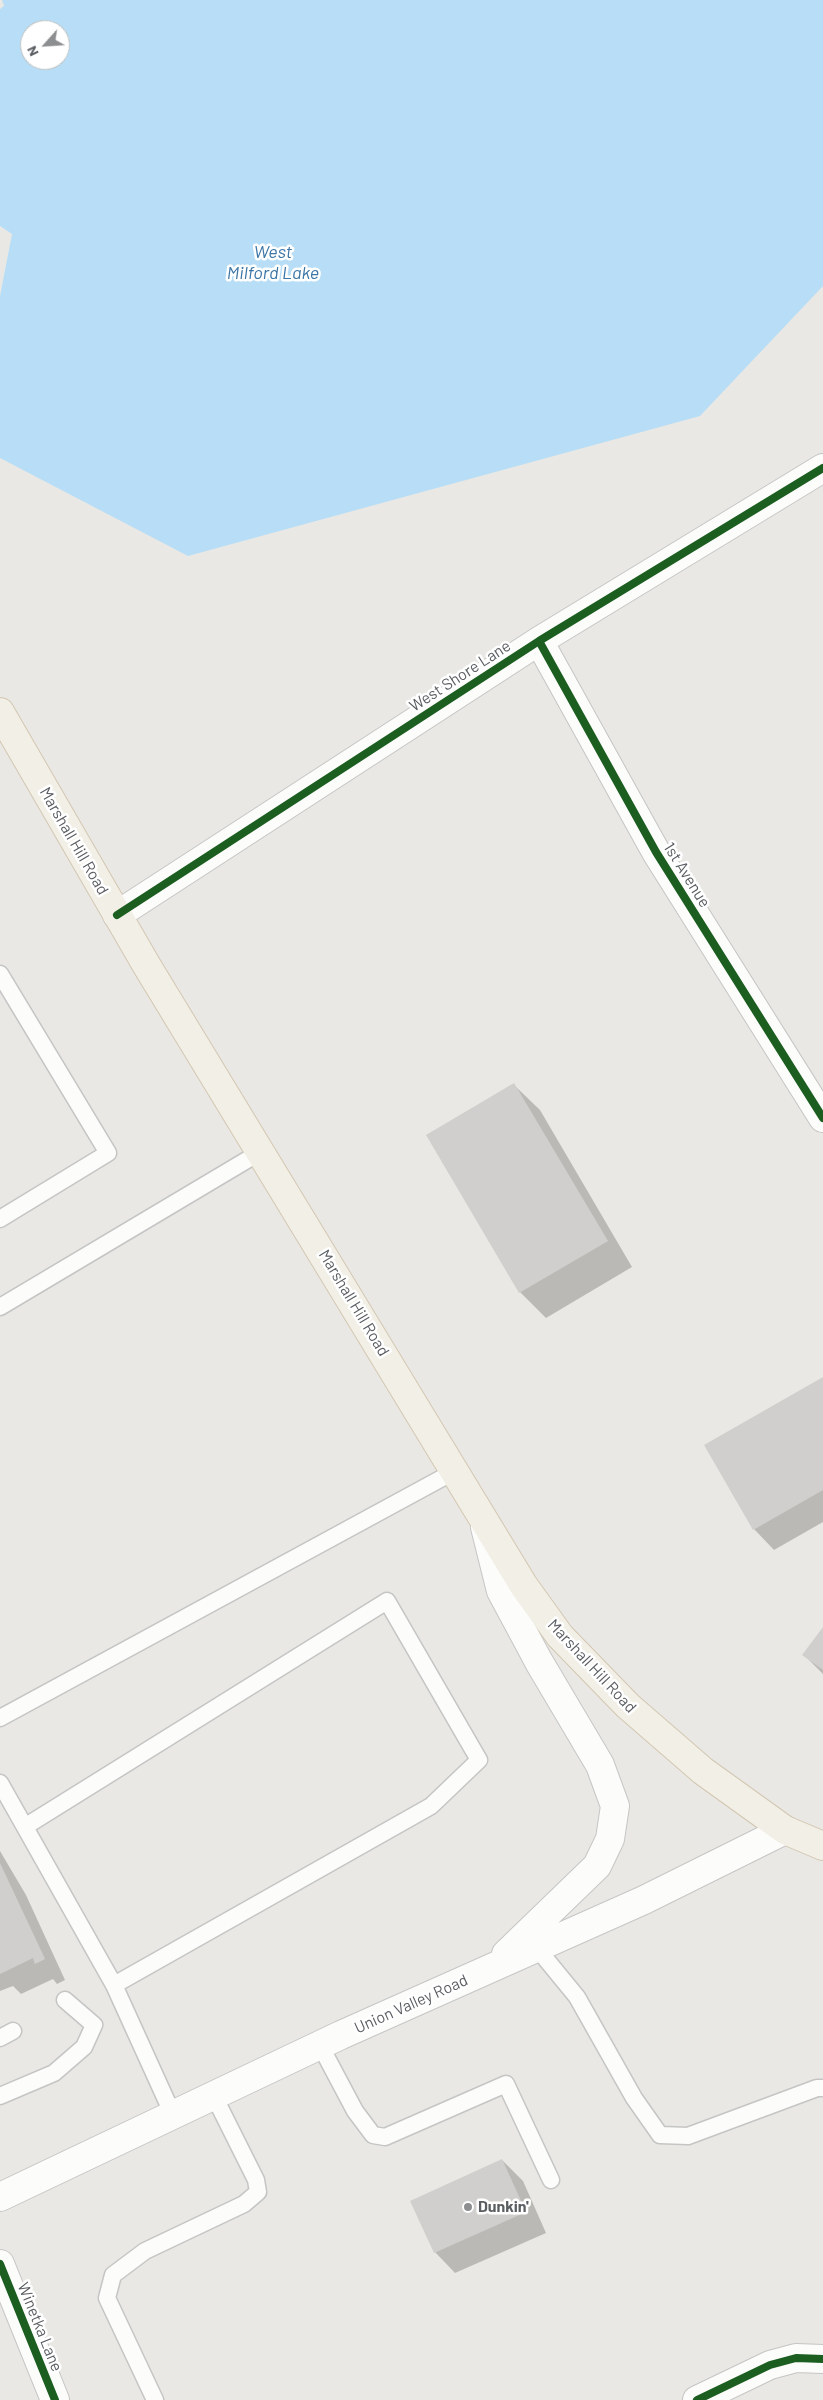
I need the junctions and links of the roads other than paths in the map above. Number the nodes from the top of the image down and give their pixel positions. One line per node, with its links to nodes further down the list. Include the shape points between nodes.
1 (823, 468): 2 (street, West Shore Lane)
2 (539, 641): 4 (street, West Shore Lane); 6 (street, 1st Avenue, via 656,852)
3 (2, 718): 4 (main road, Marshall Hill Road)
4 (117, 916): 7 (main road, Marshall Hill Road)
5 (0, 974): 8 (lane, via 108,1153)
6 (823, 1118)
7 (262, 1151): 9 (lane); 10 (main road, Marshall Hill Road)
8 (0, 1219)
9 (0, 1308)
10 (454, 1471): 11 (main road, Marshall Hill Road); 12 (lane)
11 (481, 1513): 15 (main road, Marshall Hill Road, via 524,1586 560,1636 628,1706 695,1765); 17 (street, via 501,1591 600,1765 615,1806 610,1839 597,1866)
12 (0, 1718)
13 (0, 1783): 14 (lane)
14 (26, 1826): 18 (lane); 18 (lane, via 387,1600 479,1760 431,1806)
15 (785, 1830): 16 (main road); 17 (street, via 644,1900)
16 (821, 1843)
17 (534, 1938): 20 (street, Union Valley Road, via 492,1968); 21 (lane, via 577,1997 634,2098 660,2135 688,2136)
18 (114, 1985): 24 (lane)
19 (65, 2000): 22 (lane, via 94,2025 84,2047 54,2073)
20 (320, 2045): 23 (street, Union Valley Road); 25 (lane, via 355,2111 374,2135 385,2137 506,2084)
21 (823, 2088)
22 (0, 2096)
23 (214, 2096): 24 (street, Union Valley Road); 30 (lane, via 256,2180 258,2192 244,2204 145,2251 113,2274 107,2298)
24 (173, 2115): 26 (street, Union Valley Road)
25 (551, 2180)
26 (0, 2197)
27 (0, 2264): 29 (street, Winetka Lane)
28 (823, 2359): 31 (street, via 796,2358 770,2365)
29 (55, 2400)
30 (155, 2400)
31 (697, 2400)

